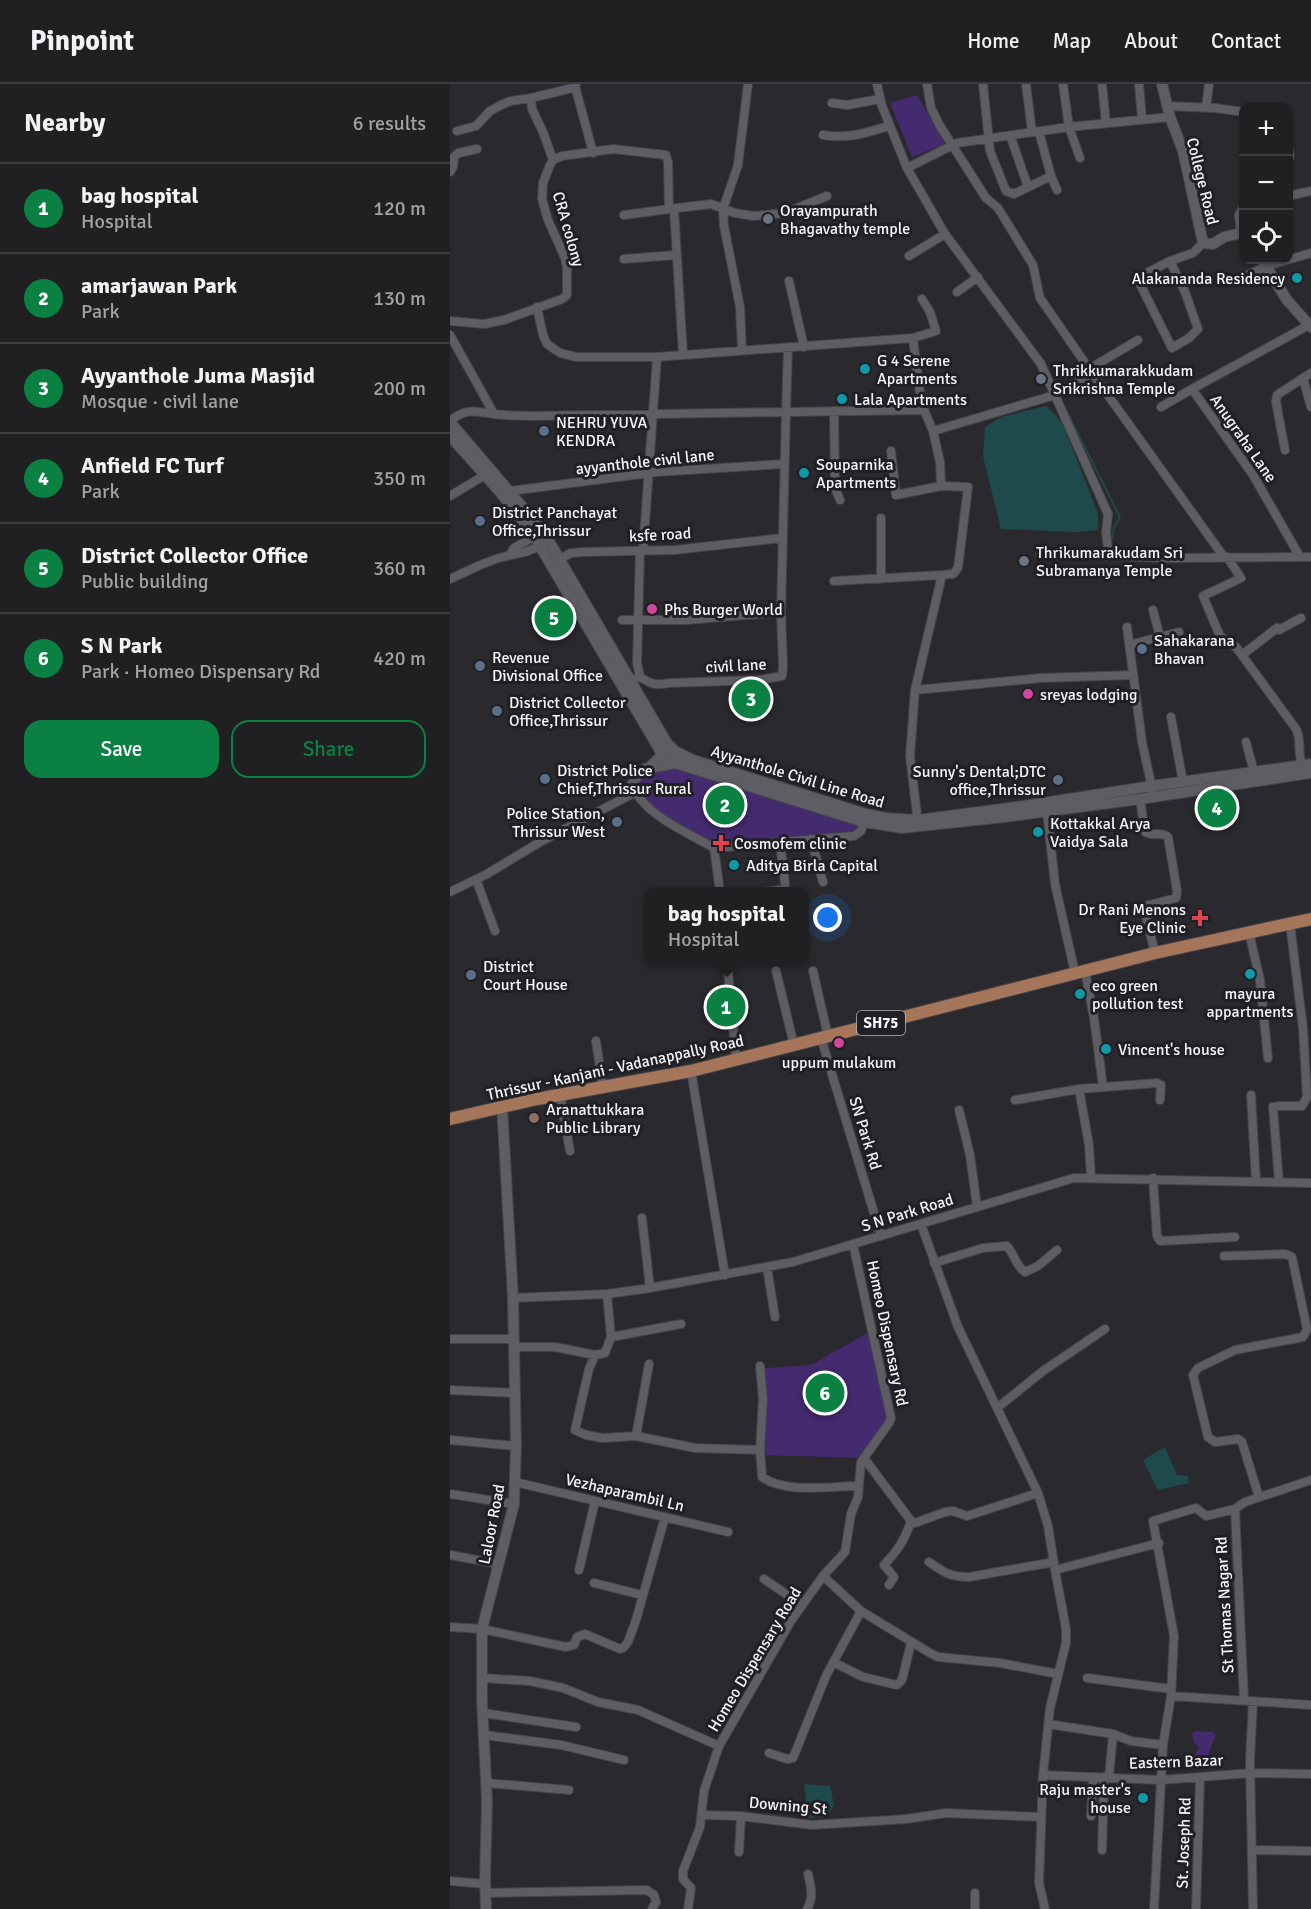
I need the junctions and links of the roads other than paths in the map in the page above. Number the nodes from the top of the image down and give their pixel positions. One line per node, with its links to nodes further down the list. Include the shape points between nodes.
1 (748, 84): 41 (street, via 738,165)
2 (877, 84): 13 (street)
3 (927, 84): 27 (street, via 931,108)
4 (983, 84): 26 (street)
5 (1026, 84): 23 (street)
6 (1063, 84): 21 (street)
7 (1102, 84): 19 (street)
8 (1139, 84): 18 (street)
9 (1162, 84): 16 (main road, College Road)
10 (1209, 84): 15 (street)
11 (575, 85): 12 (street); 29 (street)
12 (531, 98): 22 (street, via 501,105 476,126); 31 (street)
13 (880, 99): 14 (street, via 847,105); 20 (street)
14 (832, 103)
15 (1206, 108): 16 (street); 17 (street)
16 (1168, 111): 18 (street); 45 (main road, College Road, via 1183,151)
17 (1239, 111)
18 (1142, 119): 19 (street)
19 (1106, 123): 21 (street)
20 (889, 126): 24 (street, via 839,138); 32 (street)
21 (1069, 127): 23 (street); 30 (street)
22 (457, 131)
23 (1036, 132): 25 (street); 34 (street)
24 (824, 135)
25 (1010, 135): 26 (street); 35 (street)
26 (988, 137): 27 (street); 35 (street, via 1006,191 1014,194)
27 (952, 144): 32 (street); 70 (street, via 986,198 1010,227 1033,265 1040,298)
28 (477, 149): 33 (street, via 458,153)
29 (593, 153): 31 (street); 40 (street, via 613,150 666,155)
30 (1080, 158)
31 (553, 160): 59 (street, CRA colony, via 544,177 542,199 565,258 568,290 565,297)
32 (907, 168): 43 (street)
33 (450, 172)
34 (1051, 176): 35 (street); 36 (street)
35 (1028, 187)
36 (1057, 190)
37 (1311, 191): 38 (street)
38 (1293, 195)
39 (827, 196): 41 (street, via 785,213 754,216)
40 (670, 207): 41 (street, via 711,204); 42 (street); 47 (street)
41 (723, 209): 67 (street, via 740,308)
42 (624, 215)
43 (945, 234): 48 (street); 54 (street)
44 (1239, 235): 45 (main road, College Road, via 1224,237 1213,244)
45 (1203, 243): 51 (street, via 1193,253)
46 (1311, 253): 49 (street)
47 (676, 255): 50 (street); 68 (street)
48 (909, 256)
49 (1293, 257)
50 (624, 259)
51 (1170, 261): 51 (street, via 1137,278 1172,348 1198,329)
52 (1262, 264): 55 (street)
53 (1265, 264): 61 (main road, via 1287,300)
54 (978, 277): 57 (street); 73 (street, via 1041,364)
55 (1236, 280)
56 (789, 281): 65 (street)
57 (957, 292)
58 (922, 299): 63 (street, via 936,331)
59 (537, 307): 60 (street, CRA colony, via 484,324); 69 (street, via 547,344 560,353 576,357)
60 (450, 321)
61 (1310, 326): 72 (street, Anugraha Lane)
62 (450, 335): 79 (street)
63 (913, 338): 65 (street); 76 (street)
64 (1138, 340): 70 (street)
65 (804, 346): 66 (street)
66 (788, 348): 67 (street); 78 (street, civil lane)
67 (742, 350): 68 (street)
68 (683, 354): 69 (street)
69 (657, 357): 80 (street)
70 (1090, 371): 73 (street); 99 (street)
71 (1307, 376): 75 (street); 84 (street, via 1280,391 1276,398)
72 (1192, 389): 74 (street); 100 (street, Anugraha Lane, via 1253,475)
73 (1055, 394): 82 (street); 98 (street, via 1108,514)
74 (1161, 406)
75 (1311, 407)
76 (924, 410): 77 (street); 82 (street)
77 (834, 411): 78 (street); 92 (street, via 835,488)
78 (786, 412): 80 (street); 86 (street, civil lane)
79 (494, 414): 80 (street); 81 (street, via 466,412)
80 (654, 414): 87 (street)
81 (450, 421): 90 (main road, Ayyanthole Civil Line Road)
82 (933, 431): 89 (street)
83 (450, 436): 88 (main road, Ayyanthole Civil Line Road)
84 (1285, 450)
85 (891, 451): 89 (street, via 896,495)
86 (783, 464): 87 (street, ayyanthole civil lane); 95 (street, civil lane)
87 (649, 474): 90 (street, ayyanthole civil lane); 96 (street)
88 (485, 476): 91 (street); 94 (main road, Ayyanthole Civil Line Road)
89 (941, 486): 103 (street, via 968,487 958,568 953,574)
90 (510, 491): 94 (main road, Ayyanthole Civil Line Road)
91 (450, 496)
92 (840, 500)
93 (881, 518): 105 (street)
94 (541, 538): 102 (main road, Ayyanthole Civil Line Road); 104 (street, via 519,555); 117 (main road, Ayyanthole Civil Line Road)
95 (782, 538): 96 (street, ksfe road); 108 (street, civil lane)
96 (642, 551): 102 (street, ksfe road, via 571,553); 111 (street)
97 (1040, 554): 98 (street)
98 (1109, 556): 99 (street)
99 (1226, 557): 100 (street); 115 (street, via 1242,578 1203,596 1220,636)
100 (1300, 557): 101 (street)
101 (1311, 557)
102 (560, 559): 117 (main road, Ayyanthole Civil Line Road)
103 (942, 575): 105 (street); 118 (street)
104 (450, 579)
105 (881, 579): 106 (street)
106 (834, 581)
107 (1153, 610): 114 (street, via 1160,637)
108 (781, 612): 111 (street, via 679,621); 117 (street, civil lane, via 782,676 657,685)
109 (1301, 618): 115 (street, via 1277,628)
110 (622, 620): 111 (street)
111 (639, 620): 117 (street, via 638,663)
112 (1127, 627): 114 (street)
113 (1179, 632): 114 (street)
114 (1129, 645): 116 (street)
115 (1242, 655): 123 (street, via 1296,729 1298,755)
116 (1133, 675): 118 (street, via 1041,678); 128 (street)
117 (632, 683): 121 (main road, Ayyanthole Civil Line Road)
118 (915, 690): 134 (street, via 910,756)
119 (1170, 717): 126 (street)
120 (1246, 742): 125 (street)
121 (667, 750): 122 (main road, Ayyanthole Civil Line Road); 124 (street)
122 (678, 759): 124 (main road); 132 (main road, Ayyanthole Civil Line Road); 133 (main road, Ayyanthole Civil Line Road)
123 (1308, 767): 125 (main road, Ayyanthole Civil Line Road)
124 (645, 769): 127 (street, via 631,784)
125 (1259, 774): 126 (main road, Ayyanthole Civil Line Road); 128 (main road, Ayyanthole Civil Line Road)
126 (1183, 782): 128 (main road, Ayyanthole Civil Line Road)
127 (634, 792): 137 (street, via 658,815); 138 (street)
128 (1153, 792): 129 (main road, Ayyanthole Civil Line Road); 130 (main road, Ayyanthole Civil Line Road)
129 (1140, 799): 131 (main road, Ayyanthole Civil Line Road); 147 (street, via 1145,832 1168,837 1177,891 1176,898 1145,906)
130 (1018, 811): 131 (main road, Ayyanthole Civil Line Road); 134 (main road, Ayyanthole Civil Line Road)
131 (1047, 811): 151 (street, via 1055,884)
132 (864, 822): 133 (main road, Ayyanthole Civil Line Road); 135 (street, via 854,836)
133 (886, 822): 134 (main road, Ayyanthole Civil Line Road, via 902,828)
134 (918, 823)
135 (811, 839): 136 (street); 139 (street)
136 (780, 842): 137 (street); 141 (street)
137 (714, 849): 140 (street)
138 (476, 879): 142 (street); 145 (street)
139 (824, 882)
140 (719, 887)
141 (786, 887)
142 (450, 892)
143 (1311, 919): 144 (main road, Thrissur - Kanjani - Vadanappally Road / SH75)
144 (1290, 924): 146 (main road, Thrissur - Kanjani - Vadanappally Road / SH75); 172 (street, via 1307,1097 1302,1106 1273,1107)
145 (495, 931)
146 (1249, 932): 147 (main road, Thrissur - Kanjani - Vadanappally Road / SH75); 155 (street, via 1260,981)
147 (1155, 953): 151 (main road, Thrissur - Kanjani - Vadanappally Road / SH75)
148 (727, 965): 156 (street)
149 (776, 970): 154 (street)
150 (813, 971): 152 (street, SN Park Rd)
151 (1080, 972): 152 (main road, Thrissur - Kanjani - Vadanappally Road / SH75); 158 (street, via 1096,1027)
152 (825, 1037): 154 (main road, Thrissur - Kanjani - Vadanappally Road / SH75); 177 (street, SN Park Rd)
153 (596, 1041): 159 (street)
154 (794, 1045): 156 (main road, Thrissur - Kanjani - Vadanappally Road / SH75)
155 (1268, 1058)
156 (736, 1059): 157 (main road, Thrissur - Kanjani - Vadanappally Road / SH75)
157 (691, 1071): 159 (main road, Thrissur - Kanjani - Vadanappally Road / SH75); 184 (street)
158 (1103, 1087): 160 (street); 164 (street, via 1160,1084)
159 (603, 1088): 161 (main road, Thrissur - Kanjani - Vadanappally Road / SH75)
160 (1079, 1089): 163 (street); 169 (street)
161 (560, 1095): 165 (main road, Thrissur - Kanjani - Vadanappally Road / SH75); 168 (street)
162 (1251, 1095): 171 (street)
163 (1015, 1100)
164 (1160, 1100)
165 (502, 1106): 167 (main road, Thrissur - Kanjani - Vadanappally Road / SH75); 189 (main road, Laloor Road)
166 (958, 1110): 174 (street, via 970,1155)
167 (450, 1119)
168 (570, 1151)
169 (1091, 1177): 170 (street, S N Park Road); 174 (street, S N Park Road, via 1074,1178)
170 (1153, 1178): 171 (street, S N Park Road); 178 (street, via 1160,1241)
171 (1256, 1181): 172 (street, S N Park Road)
172 (1279, 1182): 173 (street, S N Park Road)
173 (1311, 1184)
174 (977, 1207): 176 (street, S N Park Road)
175 (642, 1218): 185 (street)
176 (921, 1224): 177 (street, S N Park Road); 182 (street)
177 (881, 1236): 179 (street, S N Park Road)
178 (1235, 1237)
179 (853, 1244): 183 (street, S N Park Road); 206 (street, Homeo Dispensary Rd, via 891,1412 889,1423)
180 (1057, 1250): 182 (street, via 1025,1272 1017,1266 1007,1246 983,1248)
181 (1224, 1256): 187 (street, via 1292,1257)
182 (934, 1263): 201 (street, via 958,1327)
183 (767, 1267): 184 (street, S N Park Road); 190 (street)
184 (725, 1275): 185 (street, S N Park Road)
185 (650, 1288): 188 (street, S N Park Road)
186 (1311, 1288): 187 (street)
187 (1299, 1289): 212 (street, via 1307,1329 1303,1337 1235,1350 1198,1368 1193,1375 1208,1437 1215,1442 1242,1442)
188 (607, 1294): 189 (street, S N Park Road); 193 (street)
189 (513, 1298): 195 (main road, Laloor Road)
190 (775, 1317)
191 (681, 1324): 193 (street)
192 (1104, 1329): 201 (street)
193 (611, 1337): 196 (street, via 605,1353)
194 (450, 1339): 195 (street)
195 (512, 1343): 196 (street); 200 (main road, Laloor Road)
196 (595, 1355): 202 (street, via 575,1430 602,1438)
197 (649, 1364): 202 (street)
198 (760, 1366): 205 (street)
199 (450, 1390): 200 (street)
200 (514, 1393): 204 (main road, Laloor Road)
201 (997, 1408): 210 (street)
202 (636, 1436): 205 (street, via 695,1448)
203 (450, 1440): 204 (street)
204 (516, 1446): 208 (main road, Laloor Road)
205 (760, 1450): 209 (street, via 762,1477 773,1484)
206 (864, 1458): 209 (street, Homeo Dispensary Rd); 217 (street)
207 (1311, 1480): 212 (street)
208 (515, 1482): 213 (street, Vezhaparambil Ln); 214 (main road, Laloor Road)
209 (859, 1486): 225 (street, Homeo Dispensary Rd, via 844,1552)
210 (1038, 1493): 217 (street, via 967,1516 952,1511 920,1522); 223 (street)
211 (450, 1494): 214 (street)
212 (1259, 1497): 215 (street)
213 (595, 1501): 216 (street, Vezhaparambil Ln); 224 (street)
214 (514, 1504): 222 (main road, Laloor Road)
215 (1235, 1509): 219 (street, via 1206,1516 1196,1508 1153,1521); 241 (street, St Thomas Nagar Rd)
216 (665, 1517): 218 (street, Vezhaparambil Ln); 230 (street)
217 (910, 1521): 228 (street, via 906,1539 884,1565 894,1577)
218 (728, 1532)
219 (1159, 1543): 223 (street); 240 (street, via 1174,1636)
220 (450, 1555): 222 (street)
221 (929, 1562): 223 (street, via 957,1577)
222 (498, 1564): 234 (main road, Laloor Road)
223 (1055, 1566): 237 (street, via 1066,1629)
224 (579, 1570)
225 (823, 1576): 229 (street, Homeo Dispensary Rd); 232 (street)
226 (764, 1579): 231 (street)
227 (594, 1583): 230 (street)
228 (889, 1585)
229 (815, 1587): 231 (street, Homeo Dispensary Road)
230 (642, 1595): 234 (street, via 628,1642 620,1649 585,1634 566,1647)
231 (802, 1605): 249 (street, Homeo Dispensary Road)
232 (861, 1611): 235 (street); 236 (street)
233 (450, 1627): 234 (street)
234 (482, 1629): 238 (main road, Laloor Road)
235 (911, 1643): 236 (street, via 902,1680 897,1685 863,1677); 237 (street, via 938,1657)
236 (833, 1662): 250 (street, via 793,1758)
237 (1058, 1674): 244 (street)
238 (482, 1678): 243 (main road, Laloor Road); 249 (street, via 563,1688 598,1702 638,1710)
239 (1087, 1678): 240 (street)
240 (1171, 1692): 241 (street); 248 (street)
241 (1248, 1700): 242 (street); 252 (street, St Thomas Nagar Rd)
242 (1311, 1705)
243 (483, 1713): 245 (street); 247 (main road, Laloor Road)
244 (1048, 1724): 246 (street); 254 (street)
245 (576, 1727)
246 (1113, 1734): 248 (street); 256 (street)
247 (484, 1736): 251 (street, via 561,1745); 259 (main road, Laloor Road)
248 (1163, 1745): 258 (street)
249 (719, 1746): 261 (street, Homeo Dispensary Road, via 704,1791)
250 (769, 1753)
251 (624, 1760)
252 (1251, 1773): 253 (street, Eastern Bazar); 257 (street, Eastern Bazar); 266 (street, St Thomas Nagar Rd)
253 (1311, 1774)
254 (1043, 1775): 255 (street, Eastern Bazar); 264 (street)
255 (1093, 1777): 256 (street, Eastern Bazar); 263 (street)
256 (1106, 1777): 258 (street, Eastern Bazar); 265 (street)
257 (1200, 1777): 258 (street, Eastern Bazar); 280 (street, St. Joseph Rd)
258 (1161, 1780): 279 (street)
259 (486, 1783): 260 (street); 271 (main road, Laloor Road)
260 (569, 1790)
261 (702, 1815): 262 (street, Downing St); 275 (street, Homeo Dispensary Road, via 683,1871 683,1879 691,1888)
262 (741, 1816): 264 (street, Downing St, via 812,1825 946,1813); 268 (street)
263 (1091, 1816)
264 (1040, 1817): 278 (street, via 1039,1883)
265 (1101, 1850)
266 (1252, 1850): 267 (street); 281 (street, St Thomas Nagar Rd)
267 (1311, 1851)
268 (739, 1852)
269 (808, 1874): 276 (street, via 812,1894)
270 (450, 1881): 271 (street)
271 (485, 1889): 273 (main road, Laloor Road); 274 (street, via 647,1890 655,1898)
272 (975, 1893): 277 (street)
273 (486, 1909)
274 (652, 1909)
275 (688, 1909)
276 (807, 1909)
277 (975, 1909)
278 (1045, 1909)
279 (1154, 1909)
280 (1196, 1909)
281 (1253, 1909)

